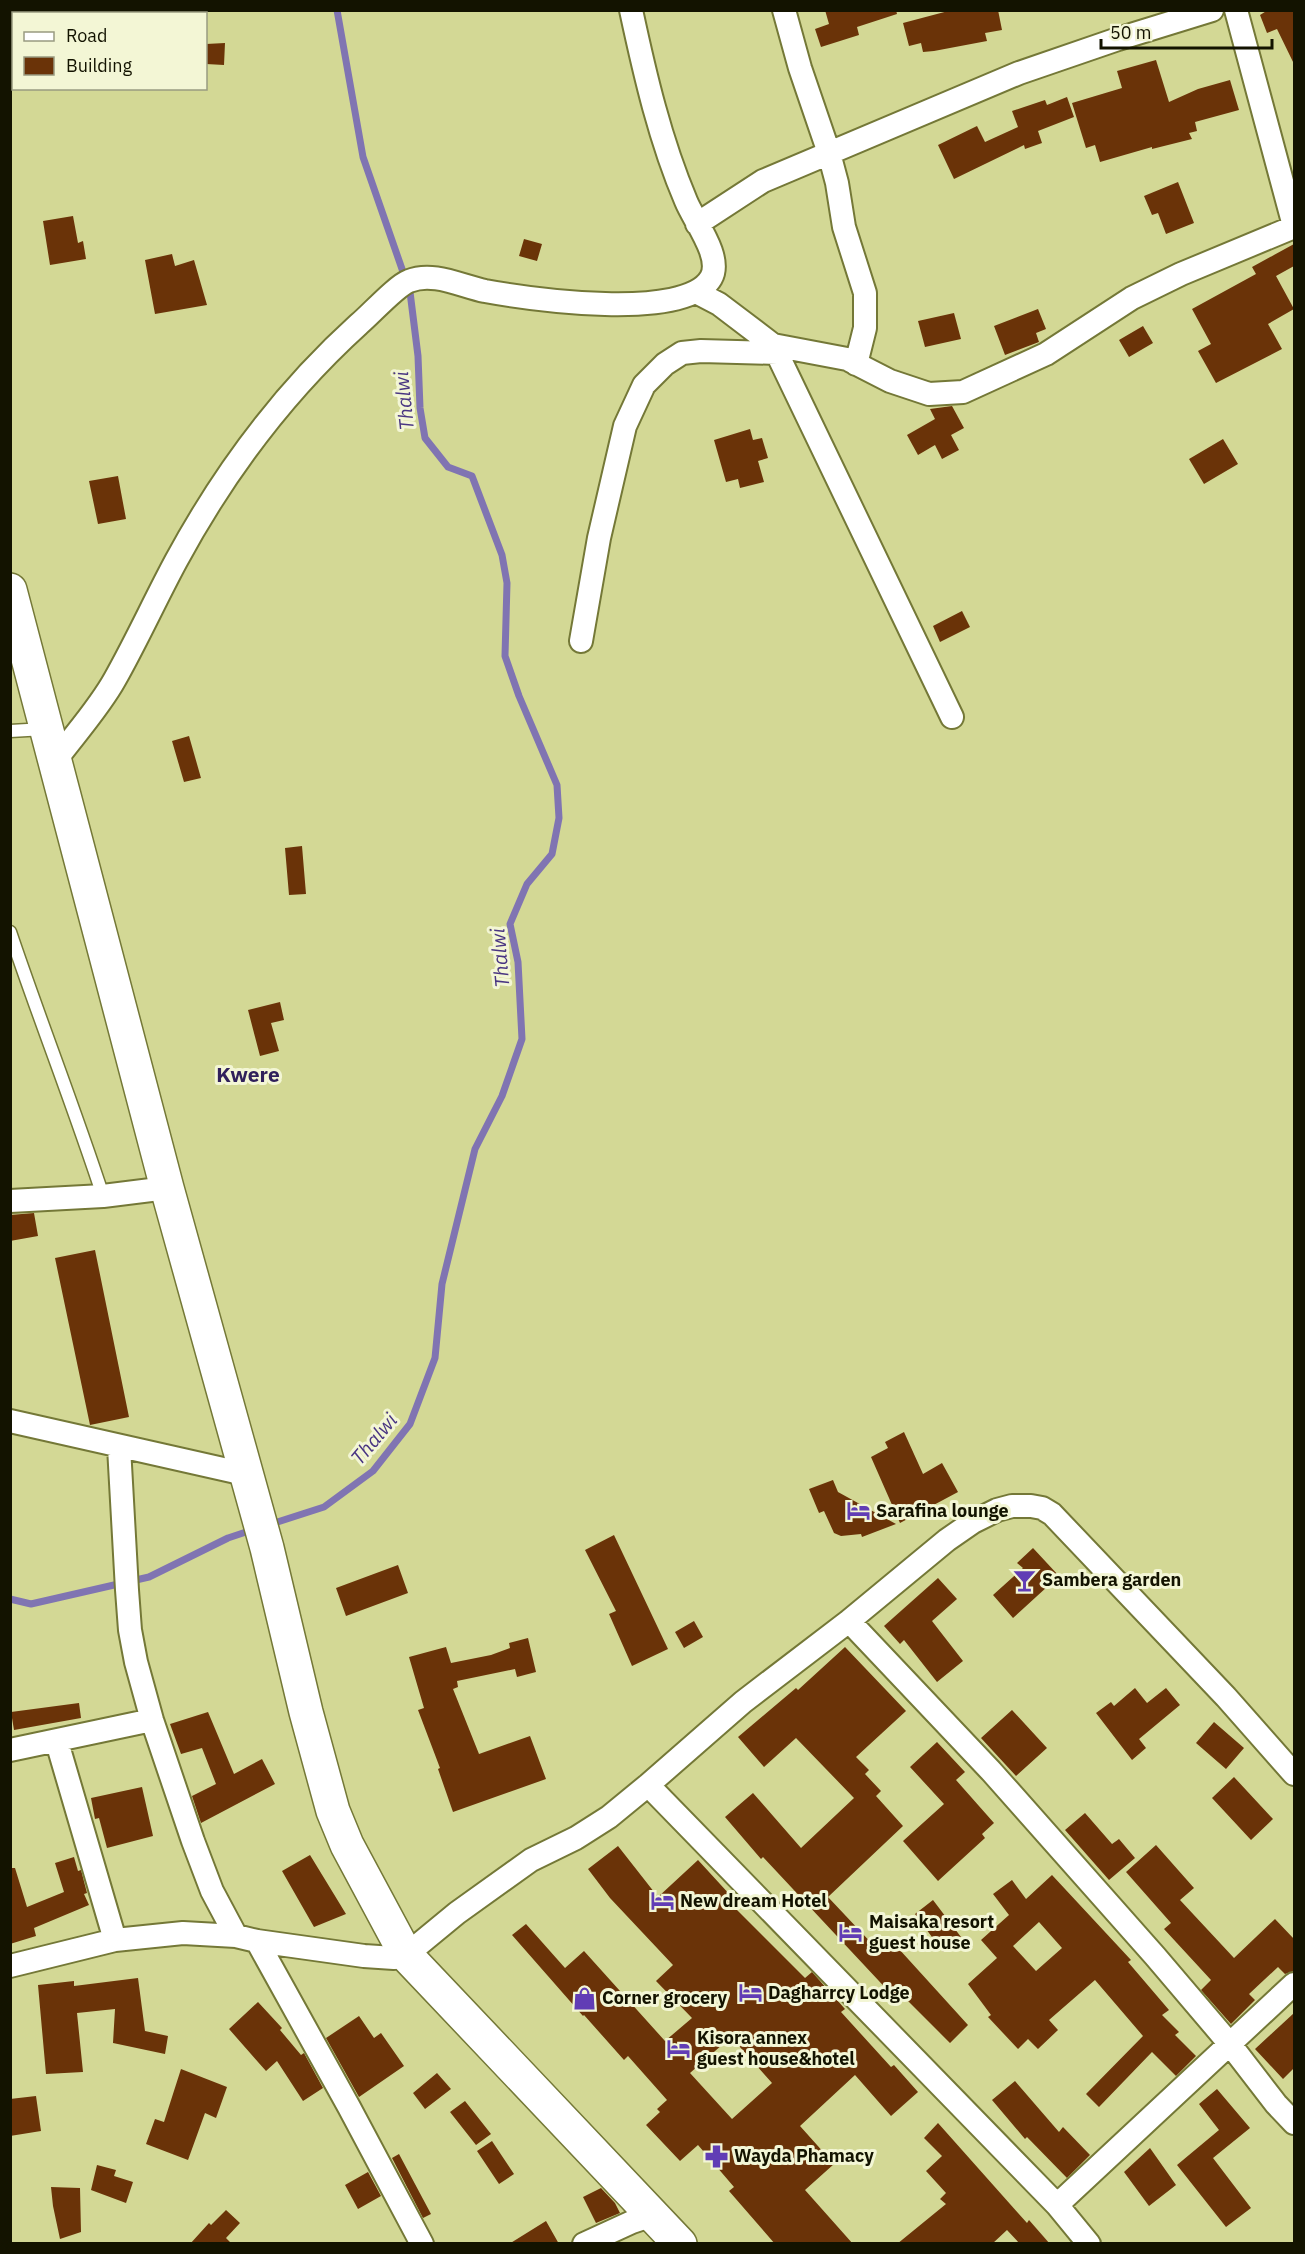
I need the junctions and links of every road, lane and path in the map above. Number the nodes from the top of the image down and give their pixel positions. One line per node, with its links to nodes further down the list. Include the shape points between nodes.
1 (631, 10): 6 (street, via 650,94)
2 (784, 10): 5 (street)
3 (1212, 10): 5 (street, via 1019,73)
4 (1236, 10): 7 (street)
5 (829, 153): 6 (street, via 763,182); 10 (street, via 844,226 865,293 865,328)
6 (697, 224): 8 (street, via 715,262 712,276)
7 (1294, 227): 10 (street, via 1131,298 1046,354 963,392 929,394)
8 (696, 292): 9 (street, via 719,304); 16 (street, via 658,303 613,304 554,300 424,278 407,282 348,334 303,381 216,493 114,681)
9 (775, 349): 10 (street, via 846,359); 12 (street, via 682,353 644,385 625,426 599,538); 13 (street)
10 (856, 364)
11 (10, 590): 14 (street)
12 (581, 641)
13 (952, 717)
14 (46, 729): 15 (lane); 16 (street)
15 (10, 731)
16 (55, 761): 18 (street)
17 (10, 932): 19 (lane)
18 (167, 1188): 19 (street); 23 (street)
19 (103, 1196): 20 (street)
20 (10, 1201)
21 (10, 1421): 22 (street)
22 (119, 1447): 23 (street); 25 (street, via 130,1630)
23 (245, 1474): 32 (street, via 333,1811 361,1874)
24 (849, 1621): 28 (street, via 973,1522 1012,1506 1042,1508 1226,1697); 29 (street, via 743,1702); 35 (street, via 991,1771)
25 (152, 1720): 26 (street); 30 (street, via 212,1891)
26 (57, 1742): 27 (street); 31 (street)
27 (10, 1750)
28 (1294, 1774)
29 (648, 1785): 32 (street, via 594,1827 531,1860); 37 (street)
30 (246, 1939): 31 (street, via 183,1933); 32 (street, via 364,1956 394,1959); 39 (street, via 350,2107)
31 (115, 1940): 33 (street)
32 (406, 1955): 38 (street)
33 (10, 1966)
34 (1294, 1984): 35 (street)
35 (1229, 2043): 36 (street); 37 (street)
36 (1294, 2123)
37 (1057, 2205): 42 (street)
38 (653, 2215): 40 (street); 41 (street)
39 (422, 2244)
40 (584, 2244)
41 (680, 2244)
42 (1089, 2244)

